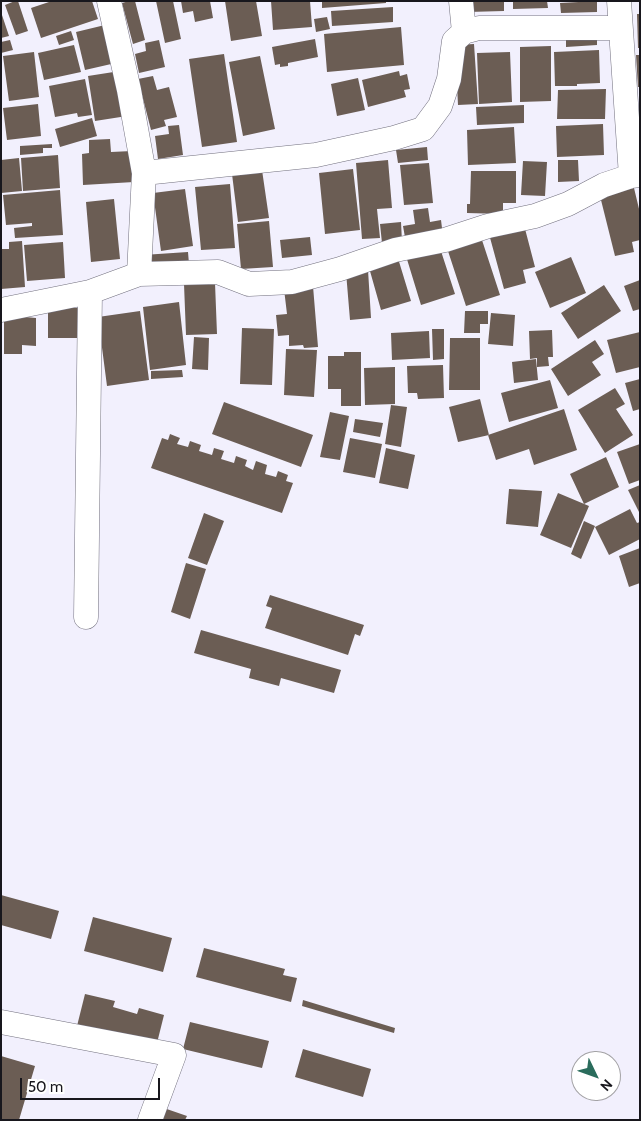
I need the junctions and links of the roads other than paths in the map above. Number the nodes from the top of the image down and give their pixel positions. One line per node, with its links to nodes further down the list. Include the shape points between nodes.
1 (109, 1): 6 (street)
2 (461, 1): 5 (street)
3 (618, 1): 4 (street)
4 (620, 28): 5 (street, via 479,28); 7 (street)
5 (464, 32): 6 (street, via 454,41 440,106 422,129 316,156)
6 (144, 173): 8 (street)
7 (635, 175): 8 (street, via 604,185 568,204 535,216 395,250 292,282 249,284 218,272)
8 (139, 274): 9 (street)
9 (90, 292): 10 (street); 11 (street)
10 (1, 310)
11 (86, 617)
12 (1, 1022): 13 (street, via 174,1055)
13 (150, 1120)

